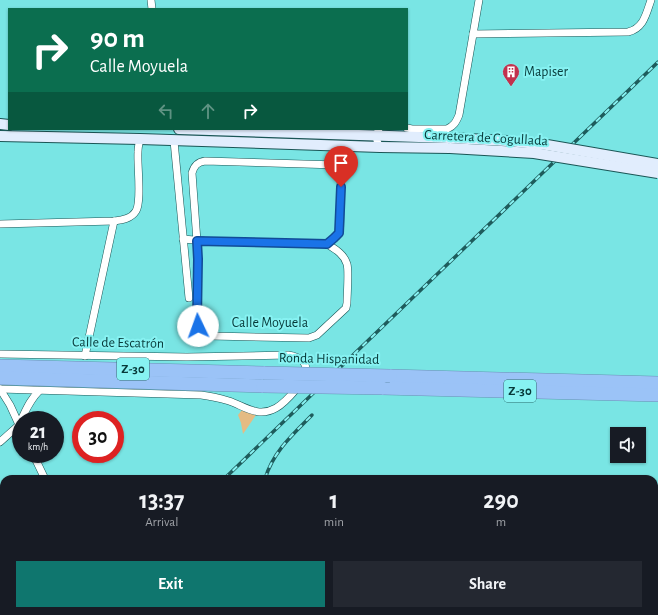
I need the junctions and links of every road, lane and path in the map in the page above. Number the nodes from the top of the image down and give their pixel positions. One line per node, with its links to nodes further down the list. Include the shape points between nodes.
1 (479, 0): 3 (street)
2 (651, 0): 3 (street, via 640,25 628,32)
3 (473, 34): 4 (street, via 456,122 452,127 442,130)
4 (408, 128)
5 (245, 130): 6 (street, Carretera de Cogullada)
6 (378, 132): 10 (street, Carretera de Cogullada); 11 (street, via 377,140)
7 (0, 136): 8 (street, Carretera de Cogullada)
8 (140, 139): 9 (street, Carretera de Cogullada); 14 (street, via 136,211 130,217)
9 (174, 141): 11 (street, Carretera de Cogullada); 16 (street)
10 (449, 143): 11 (street, Carretera de Cogullada); 12 (street, Carretera de Cogullada, bridge, via 507,141 547,145); 13 (street, Carretera de Cogullada, bridge, via 534,153)
11 (380, 147)
12 (658, 164)
13 (658, 173)
14 (114, 221): 15 (street); 21 (street)
15 (0, 224)
16 (183, 239): 17 (street); 19 (street)
17 (197, 241): 18 (street); 18 (street, Calle Moyuela, via 193,169 201,161 220,161 339,166 340,229 337,236); 18 (street, Calle Moyuela, via 198,326 205,334 211,336 309,338 317,335 343,312 347,303 348,265 337,250)
18 (327, 244)
19 (188, 298)
20 (0, 354): 21 (street, Calle de Escatrón)
21 (85, 356): 27 (street, Calle de Escatrón, via 288,355 302,360 306,374 303,382 282,404 262,412 250,411 229,401 207,396)
22 (0, 366): 24 (highway, Ronda Hispanidad / Z-30)
23 (0, 378): 24 (highway, Ronda Hispanidad / Z-30)
24 (264, 380): 25 (highway, Ronda Hispanidad / Z-30, bridge, via 390,376); 28 (highway, Ronda Hispanidad / Z-30, bridge, via 382,388)
25 (658, 383)
26 (0, 389): 27 (street, Calle de Escatrón); 29 (street)
27 (40, 391): 30 (street, via 28,404)
28 (658, 395)
29 (13, 411)
30 (26, 411)
31 (12, 432): 32 (street)
32 (0, 442)
33 (37, 463): 34 (street)
34 (42, 475)

